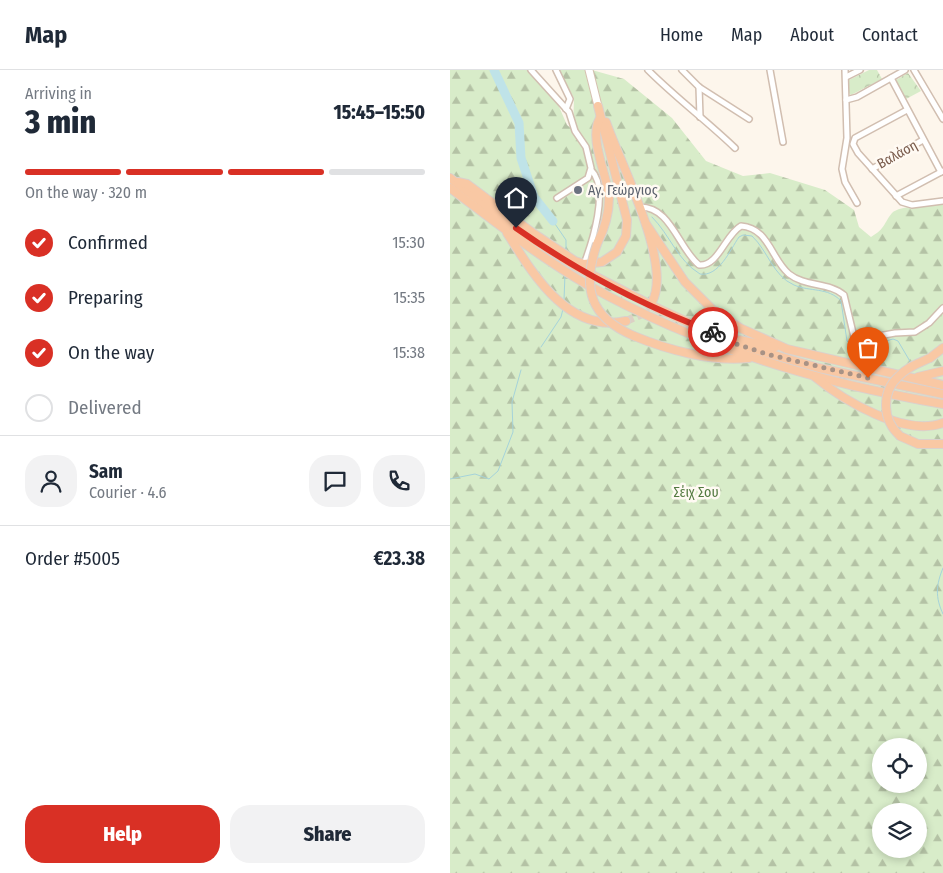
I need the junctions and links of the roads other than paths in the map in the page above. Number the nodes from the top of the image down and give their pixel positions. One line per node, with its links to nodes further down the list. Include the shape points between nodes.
1 (531, 70): 16 (street)
2 (556, 70): 16 (street, via 570,99)
3 (589, 70): 15 (main road)
4 (648, 70): 18 (street)
5 (682, 70): 13 (street)
6 (770, 70): 23 (street)
7 (845, 70): 11 (street)
8 (860, 70): 11 (street)
9 (905, 70): 12 (street)
10 (914, 70): 21 (street)
11 (846, 77): 14 (street)
12 (890, 78): 14 (street); 17 (street)
13 (699, 87): 18 (street); 20 (street)
14 (846, 100): 32 (street, via 847,138 842,172)
15 (598, 106): 19 (highway); 33 (highway)
16 (566, 109): 26 (street, via 585,145)
17 (907, 110): 22 (street); 25 (street, via 853,140 856,151)
18 (700, 117): 24 (street)
19 (600, 118): 36 (highway, via 626,216 627,231 621,248 612,257 597,264); 43 (highway, bridge, via 597,124 598,148 609,204 588,274 592,298 606,319 634,336 714,358)
20 (749, 119)
21 (943, 119)
22 (923, 140): 25 (street, Βαλάση); 27 (street)
23 (783, 142)
24 (735, 148)
25 (872, 169): 29 (street)
26 (591, 170): 30 (street, via 586,180); 36 (street, via 599,183 597,213 592,242)
27 (942, 171): 29 (street)
28 (452, 182): 35 (highway); 36 (highway, via 516,228)
29 (896, 196): 31 (street, via 909,205)
30 (558, 198)
31 (943, 202)
32 (857, 203)
33 (639, 207): 34 (highway); 38 (street, via 648,208 664,218 699,265 714,260 733,231 741,226 756,230 787,272 796,279 834,289 844,295 854,337 862,339 915,332)
34 (646, 224): 37 (highway, via 658,272 657,290); 41 (highway, via 679,275 706,303 734,325)
35 (505, 229): 39 (highway, via 529,267 568,309 599,322); 43 (highway, via 574,276 672,326)
36 (579, 264): 40 (highway, via 659,309)
37 (652, 302)
38 (943, 308)
39 (626, 321)
40 (720, 335): 41 (highway); 48 (highway, via 736,344 802,364)
41 (782, 347): 46 (highway)
42 (943, 348): 51 (highway, bridge, via 893,382 888,392 887,415 900,436 918,444)
43 (752, 358): 45 (highway)
44 (943, 371): 46 (highway)
45 (813, 375): 49 (highway, via 898,397); 50 (highway, via 845,399 901,423 921,426)
46 (909, 377): 47 (highway)
47 (943, 385)
48 (943, 394)
49 (943, 404)
50 (943, 423)
51 (943, 444)

